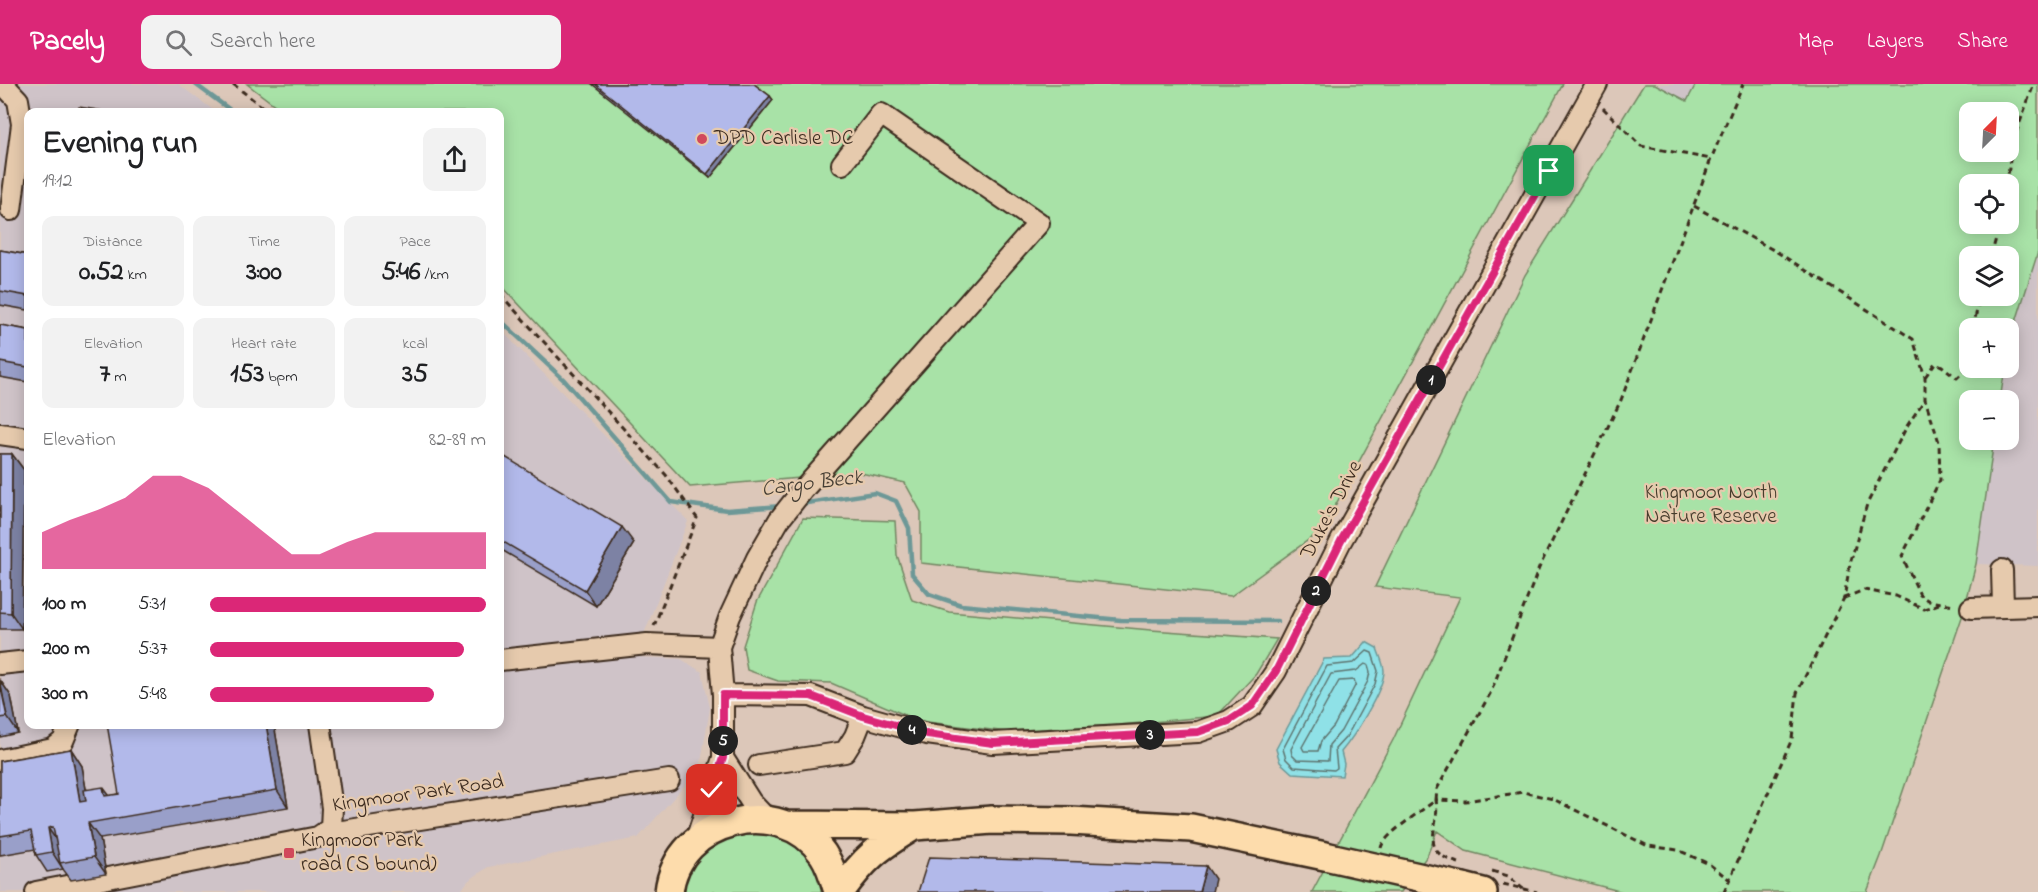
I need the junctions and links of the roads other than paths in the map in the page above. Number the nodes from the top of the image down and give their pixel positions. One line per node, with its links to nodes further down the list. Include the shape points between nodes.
1 (3, 84): 4 (street, via 18,100 22,124)
2 (1597, 84): 16 (street, Duke's Drive, via 1341,541 1276,671 1252,706 1229,721 1198,732 993,743 927,734)
3 (842, 164): 11 (street, via 881,114 1039,223 779,520)
4 (13, 211)
5 (0, 434): 6 (street)
6 (24, 437)
7 (2002, 570): 9 (street)
8 (2038, 606): 9 (street)
9 (2003, 607): 10 (street)
10 (1971, 608)
11 (718, 647): 12 (street, via 647,644); 15 (street)
12 (504, 660)
13 (24, 661): 14 (street)
14 (0, 664)
15 (723, 695): 16 (street, Duke's Drive, via 811,696); 19 (street)
16 (863, 716): 21 (street, via 845,752)
17 (68, 729): 20 (street, via 63,741 53,749)
18 (321, 729): 25 (street, via 332,808)
19 (723, 758): 23 (street, via 751,802); 26 (street)
20 (0, 760)
21 (759, 765)
22 (669, 780): 25 (street, Kingmoor Park Road, via 343,831)
23 (777, 822): 24 (highway); 26 (highway, via 742,819 718,826); 30 (highway, via 806,836 822,852)
24 (915, 826): 27 (highway, bridge, via 992,820 1191,828 1325,856); 30 (highway, via 872,854)
25 (331, 828): 28 (street, Kingmoor Park Road, via 318,837)
26 (696, 840): 29 (highway, via 680,859)
27 (1476, 879)
28 (36, 892)
29 (669, 892)
30 (839, 892)

